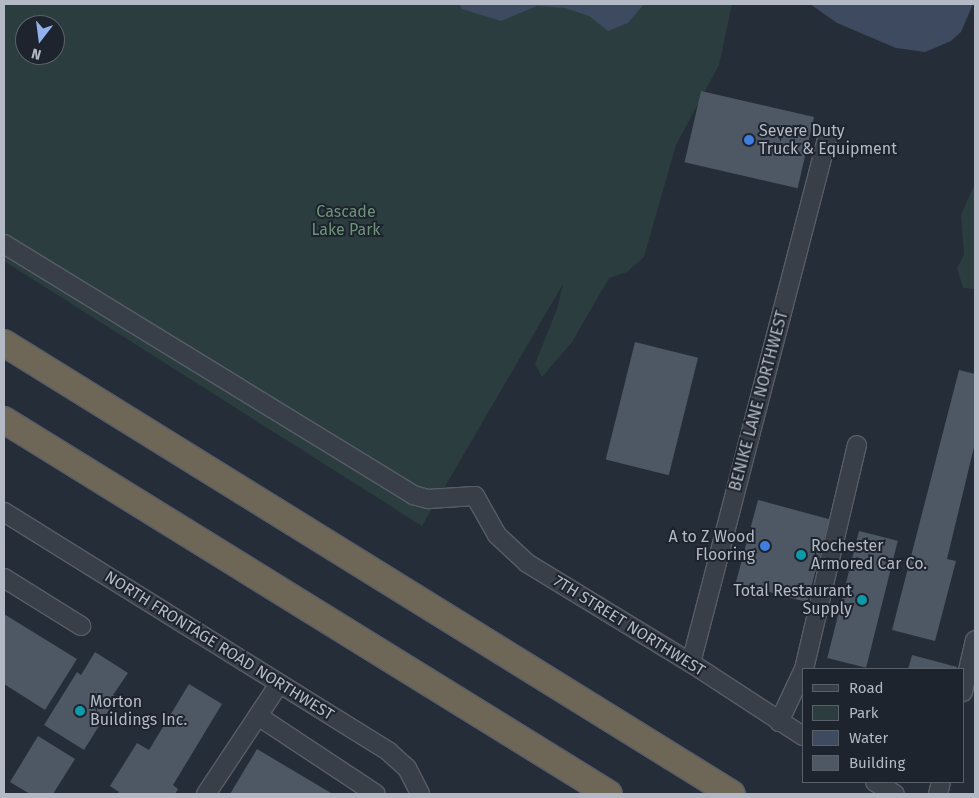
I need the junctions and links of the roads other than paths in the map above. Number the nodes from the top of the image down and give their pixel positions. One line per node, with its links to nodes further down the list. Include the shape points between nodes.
1 (827, 139): 10 (street, BENIKE LANE NORTHWEST)
2 (4, 244): 10 (street, 7TH STREET NORTHWEST, via 412,495 428,498 475,496 497,535 527,563)
3 (4, 343): 24 (highway)
4 (4, 420): 23 (highway)
5 (857, 445): 11 (street)
6 (4, 512): 13 (street, NORTH FRONTAGE ROAD NORTHWEST)
7 (4, 578): 8 (street)
8 (81, 626)
9 (975, 640): 14 (street)
10 (691, 663): 16 (street, 7TH STREET NORTHWEST)
11 (803, 668)
12 (802, 672): 16 (street)
13 (279, 684): 15 (street); 22 (street, NORTH FRONTAGE ROAD NORTHWEST, via 389,752 407,768)
14 (964, 688)
15 (258, 716): 19 (street); 20 (street)
16 (779, 722): 17 (street, 7TH STREET NORTHWEST)
17 (802, 735)
18 (877, 783): 25 (street)
19 (359, 789): 21 (street)
20 (206, 794)
21 (376, 794)
22 (420, 794)
23 (609, 794)
24 (732, 794)
25 (895, 794)

